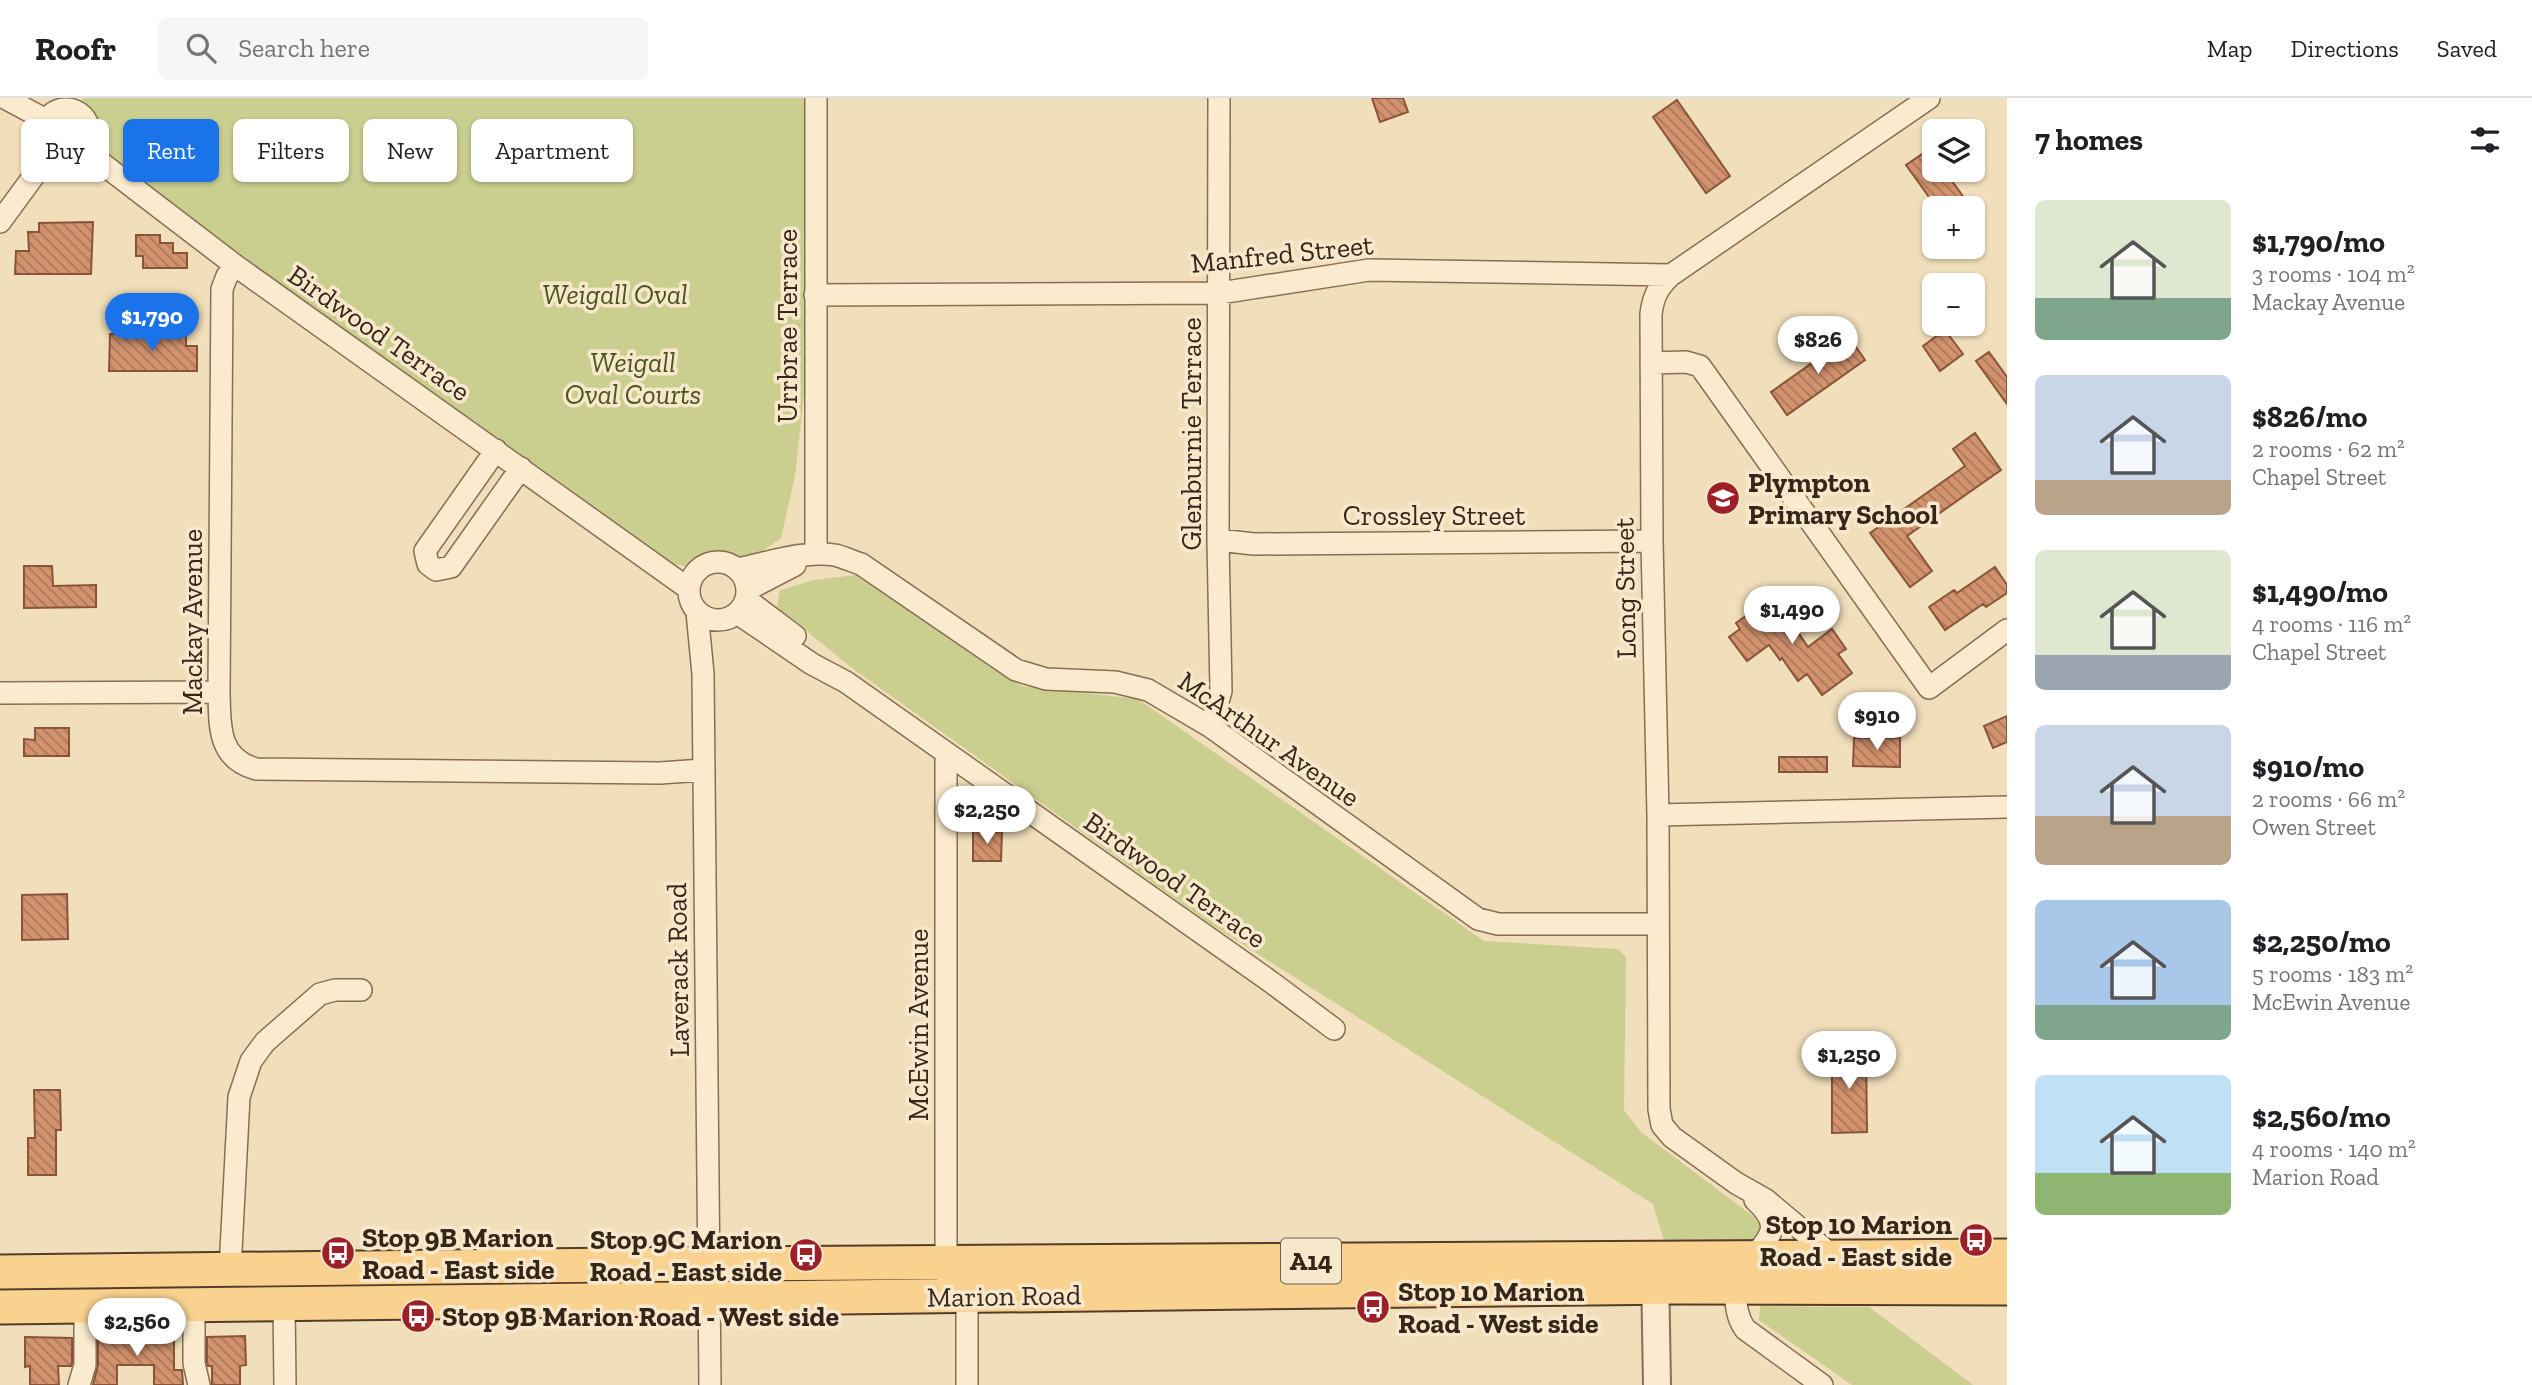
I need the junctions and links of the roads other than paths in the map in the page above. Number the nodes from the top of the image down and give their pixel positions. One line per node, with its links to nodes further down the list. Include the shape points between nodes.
1 (5, 98): 6 (street)
2 (816, 98): 14 (street, Urrbrae Terrace)
3 (1219, 98): 13 (street, Glenburnie Terrace)
4 (1929, 98): 12 (street, Long Street)
5 (82, 105): 7 (street, via 58,109)
6 (44, 119)
7 (47, 119)
8 (109, 169): 11 (street, Birdwood Terrace)
9 (29, 182): 10 (street)
10 (0, 222)
11 (236, 266): 16 (street, Birdwood Terrace); 26 (street, Mackay Avenue, via 222,289)
12 (1671, 275): 13 (street, Manfred Street, via 1369,270); 15 (street, Long Street, via 1653,298)
13 (1220, 293): 14 (street, Manfred Street); 18 (street, Glenburnie Terrace)
14 (815, 295): 20 (street, Urrbrae Terrace)
15 (1651, 363): 19 (street, Long Street); 25 (street, via 1700,366 1929,688)
16 (496, 450): 17 (street, Birdwood Terrace); 17 (street, via 425,551 428,564 436,570 451,568)
17 (521, 468): 22 (street, Birdwood Terrace, via 647,558)
18 (1218, 540): 19 (street, Crossley Street, via 1254,544); 28 (street, Glenburnie Terrace, via 1221,691)
19 (1652, 541): 32 (street, Long Street)
20 (816, 554): 21 (street, McArthur Avenue); 23 (street); 28 (street, McArthur Avenue, via 861,564 1016,670 1046,679 1115,682 1148,690)
21 (737, 569): 22 (street, via 710,563); 23 (street, via 744,579)
22 (694, 579): 24 (street, via 691,603)
23 (743, 600): 24 (street, via 724,620); 29 (street, Birdwood Terrace)
24 (707, 616): 30 (street, Laverack Road)
25 (2007, 630)
26 (219, 692): 27 (street); 30 (street, Mackay Avenue, via 220,733 230,755 256,769)
27 (0, 693)
28 (1211, 727): 33 (street, McArthur Avenue, via 1478,919 1498,924)
29 (946, 754): 35 (street, Birdwood Terrace); 45 (street, McEwin Avenue)
30 (703, 770): 40 (street, Laverack Road)
31 (2007, 807): 32 (street)
32 (1658, 815): 33 (street, Long Street)
33 (1658, 924): 36 (street, Long Street, via 1662,1125)
34 (361, 990): 42 (street, via 320,994 265,1042 251,1061 239,1097)
35 (1334, 1029)
36 (1736, 1183): 37 (street, Long Street, via 1764,1208 1773,1226); 39 (street, Long Street, via 1766,1200)
37 (1754, 1256): 39 (main road, Marion Road / A14); 44 (main road, Marion Road / A14)
38 (2007, 1256): 39 (main road, Marion Road / A14)
39 (1835, 1258)
40 (710, 1264): 41 (main road, Marion Road / A14); 45 (main road, Marion Road / A14); 48 (street, Laverack Road)
41 (286, 1269): 42 (main road, Marion Road / A14); 49 (main road, via 301,1275 313,1292)
42 (230, 1270): 43 (main road, Marion Road / A14)
43 (0, 1272)
44 (1655, 1273): 45 (main road, Marion Road / A14); 46 (main road, Marion Road / A14); 58 (street)
45 (957, 1280): 48 (main road, Marion Road / A14); 57 (street, McEwin Avenue)
46 (1735, 1288): 47 (main road, Marion Road / A14); 59 (street, via 1739,1321 1745,1328)
47 (2007, 1288)
48 (710, 1298): 49 (main road, Marion Road / A14); 56 (street, Laverack Road)
49 (297, 1303): 50 (main road, Marion Road / A14); 55 (street)
50 (194, 1304): 51 (main road, Marion Road / A14); 54 (street, via 194,1363)
51 (85, 1306): 52 (main road, Marion Road / A14); 53 (street, via 85,1365)
52 (0, 1307)
53 (79, 1385)
54 (199, 1385)
55 (285, 1385)
56 (710, 1385)
57 (967, 1385)
58 (1657, 1385)
59 (1822, 1385)

